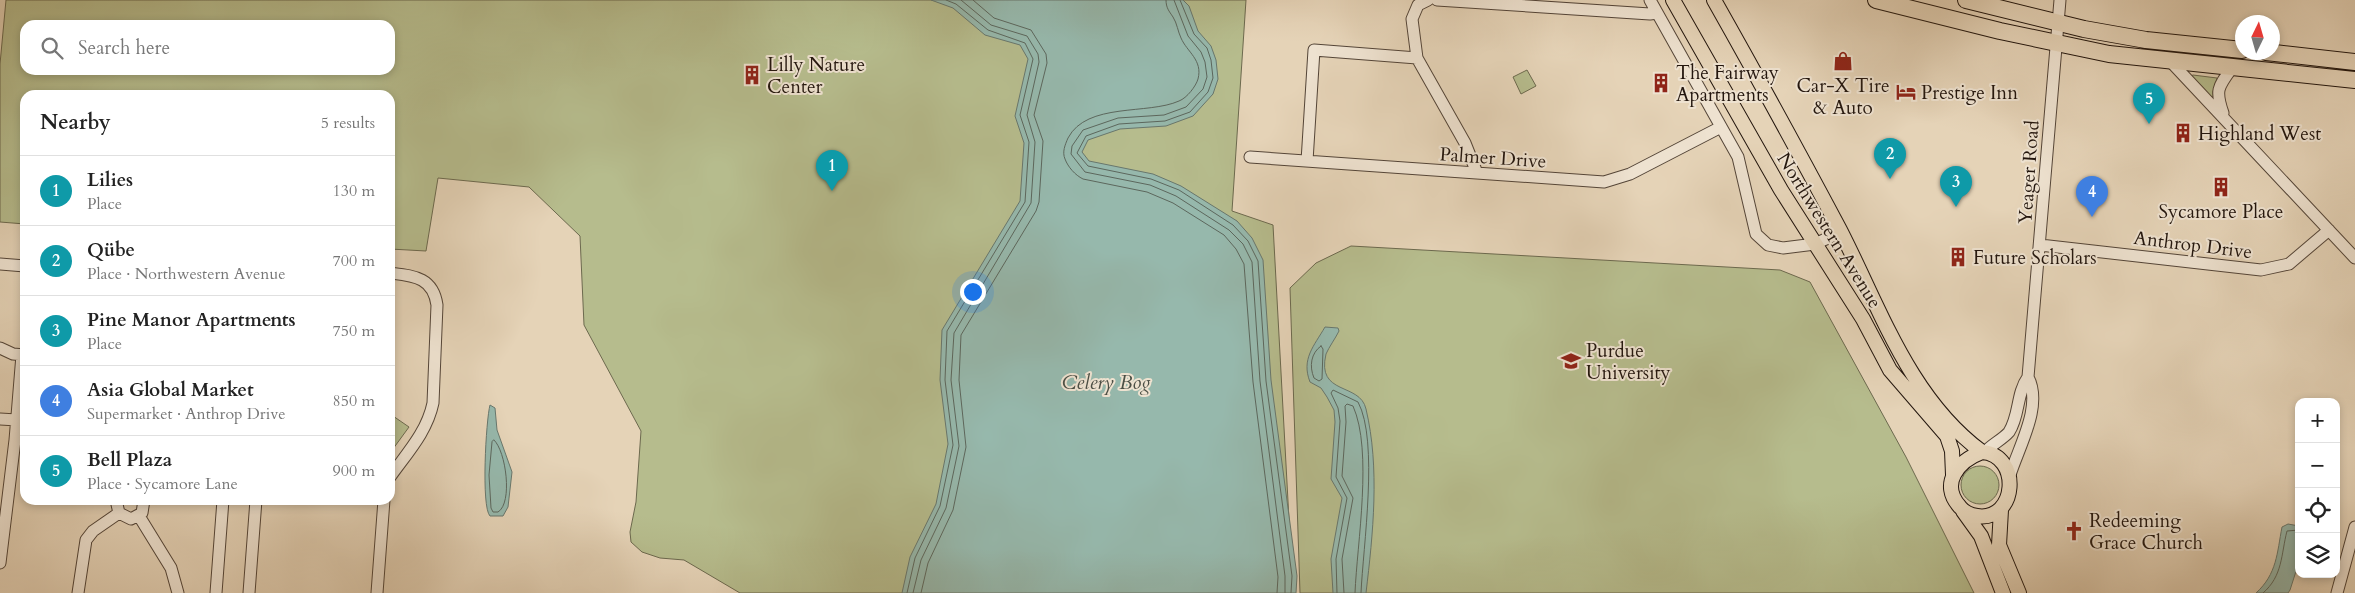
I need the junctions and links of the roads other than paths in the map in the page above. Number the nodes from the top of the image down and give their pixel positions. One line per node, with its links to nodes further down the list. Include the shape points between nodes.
1 (1428, 0): 14 (street, via 1418,5 1412,18)
2 (1437, 0): 9 (street)
3 (1650, 0): 9 (street)
4 (1673, 0): 26 (main road, Northwestern Avenue)
5 (1714, 0): 25 (main road, Northwestern Avenue)
6 (1876, 0): 11 (highway)
7 (1966, 0): 10 (highway)
8 (2060, 0): 10 (street, Yeager Road)
9 (1657, 12): 20 (street)
10 (2057, 24): 11 (street, Yeager Road); 12 (highway, via 2146,40)
11 (2056, 44): 15 (highway); 27 (street, Yeager Road)
12 (2235, 49)
13 (2280, 54): 16 (highway)
14 (1417, 58): 22 (street, via 1314,50); 23 (street, via 1465,143)
15 (2171, 62): 17 (highway); 19 (street)
16 (2355, 62)
17 (2232, 68): 18 (highway); 19 (street, via 2219,86 2218,98)
18 (2355, 80)
19 (2224, 117): 24 (street)
20 (1721, 127): 23 (street, Palmer Drive, via 1630,174 1604,182); 26 (street, via 1740,164 1756,234 1774,247)
21 (1250, 158): 22 (street, Palmer Drive)
22 (1307, 161): 23 (street, Palmer Drive)
23 (1477, 173)
24 (2329, 230): 27 (street, Anthrop Drive, via 2289,264 2261,270); 28 (street)
25 (1841, 232): 26 (street); 38 (main road, Northwestern Avenue, via 1909,371 1938,409)
26 (1815, 244): 42 (main road, Northwestern Avenue, via 1863,319 1890,370 1947,436 1952,451)
27 (2040, 245): 34 (street, Yeager Road)
28 (2355, 258)
29 (0, 264): 30 (street)
30 (20, 266)
31 (395, 274): 41 (street, via 424,280 433,290 437,305 430,417)
32 (0, 348): 33 (street)
33 (20, 354)
34 (2028, 377): 38 (street, Yeager Road, via 2020,388 2016,414 2008,432); 43 (street, Yeager Road, via 2033,388 2031,410)
35 (20, 388): 37 (street)
36 (0, 419): 37 (street)
37 (17, 420): 39 (street)
38 (1984, 452): 42 (main road, via 1965,460); 43 (main road, via 2003,462)
39 (12, 460): 40 (street); 54 (street)
40 (20, 460)
41 (395, 470)
42 (1953, 475): 49 (main road, via 1952,494)
43 (2010, 475): 50 (main road, via 2008,495)
44 (117, 505): 51 (street)
45 (144, 505): 52 (street)
46 (223, 505): 57 (street)
47 (256, 505): 58 (street)
48 (384, 505): 59 (street)
49 (1963, 510): 50 (main road, via 1982,516); 60 (main road, via 1981,536)
50 (2001, 510): 61 (main road, via 1999,545)
51 (119, 513): 52 (street, via 131,519); 55 (street, via 93,531 86,540)
52 (139, 516): 56 (street, via 171,568)
53 (2355, 527): 62 (street)
54 (0, 564)
55 (78, 593)
56 (178, 593)
57 (216, 593)
58 (250, 593)
59 (377, 593)
60 (2003, 593)
61 (2019, 593)
62 (2337, 593)

